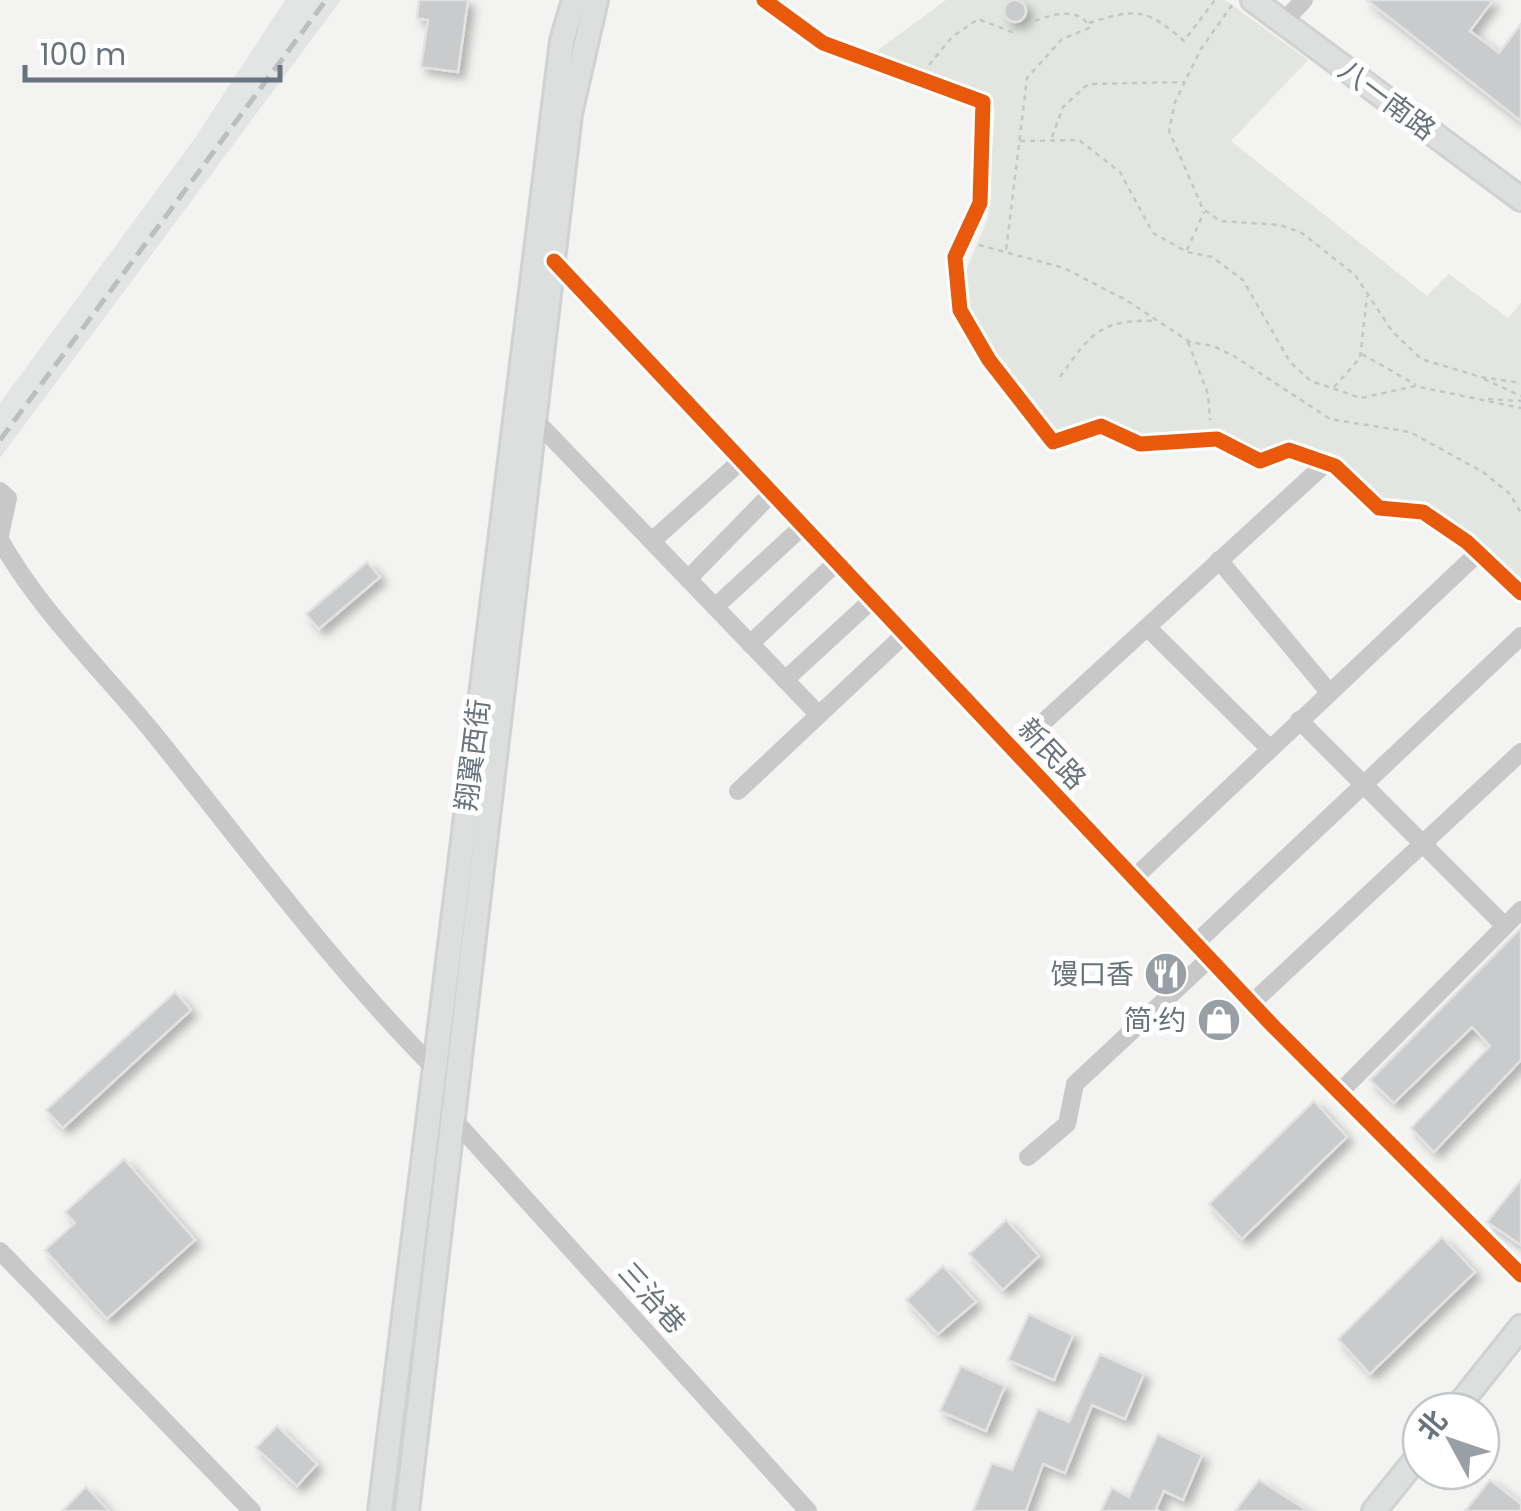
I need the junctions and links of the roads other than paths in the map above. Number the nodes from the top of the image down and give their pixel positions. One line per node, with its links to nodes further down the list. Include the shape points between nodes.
1 (574, 0): 7 (main road, 翔翼西街)
2 (612, 0): 5 (main road)
3 (764, 0): 13 (street, via 824,42 983,102 980,203 955,257 960,310 989,360 1053,442 1100,426 1140,444 1217,439 1260,462 1290,450)
4 (1254, 0): 6 (main road, 八一南路)
5 (594, 8): 7 (main road); 10 (main road, 翔翼西街, via 570,114)
6 (1289, 8): 8 (main road, 八一南路); 9 (main road, 八一南路)
7 (562, 41): 46 (main road, 翔翼西街)
8 (1521, 182)
9 (1521, 199)
10 (554, 261): 11 (main road, 翔翼西街); 12 (street, 新民路)
11 (536, 421): 18 (street); 48 (main road, 翔翼西街)
12 (742, 460): 15 (street, 新民路); 18 (street)
13 (1326, 463): 19 (street, via 1379,508 1423,512); 20 (street)
14 (0, 492): 17 (street, via 8,498)
15 (772, 493): 16 (street, 新民路); 22 (street)
16 (803, 526): 21 (street, 新民路); 25 (street)
17 (0, 537): 46 (street, via 26,586 148,726 366,1000)
18 (652, 541): 22 (street)
19 (1478, 553): 23 (street); 31 (street)
20 (1219, 560): 26 (street); 31 (street)
21 (837, 562): 24 (street, 新民路); 29 (street)
22 (688, 580): 25 (street)
23 (1521, 593)
24 (872, 600): 27 (street, 新民路); 30 (street)
25 (715, 608): 29 (street)
26 (1147, 627): 34 (street); 35 (street)
27 (904, 635): 32 (street); 35 (street, 新民路)
28 (1521, 636): 37 (street)
29 (750, 644): 30 (street)
30 (785, 680): 32 (street)
31 (1329, 692): 33 (street)
32 (818, 714): 38 (street)
33 (1299, 720): 34 (street); 37 (street)
34 (1270, 748): 40 (street)
35 (1013, 750): 40 (street, 新民路)
36 (1521, 752): 39 (street)
37 (1364, 785): 39 (street); 43 (street)
38 (738, 790)
39 (1423, 844): 42 (street); 45 (street)
40 (1134, 878): 43 (street, 新民路)
41 (1521, 910): 42 (street)
42 (1504, 926): 47 (street)
43 (1196, 943): 44 (street, 新民路)
44 (1210, 958): 45 (street, 新民路); 49 (street, via 1075,1084 1067,1124)
45 (1252, 1003): 47 (street, 新民路)
46 (434, 1069): 59 (main road, 翔翼西街)
47 (1340, 1092): 51 (street, 新民路)
48 (455, 1121): 60 (main road, 翔翼西街); 61 (street, 三治巷)
49 (1028, 1157)
50 (0, 1251): 58 (street)
51 (1521, 1276)
52 (1521, 1327): 54 (main road)
53 (1521, 1350): 55 (main road)
54 (1470, 1391)
55 (1489, 1391)
56 (1401, 1477): 62 (main road)
57 (1409, 1491): 63 (main road)
58 (252, 1511)
59 (380, 1511)
60 (408, 1511)
61 (808, 1511)
62 (1374, 1511)
63 (1393, 1511)

